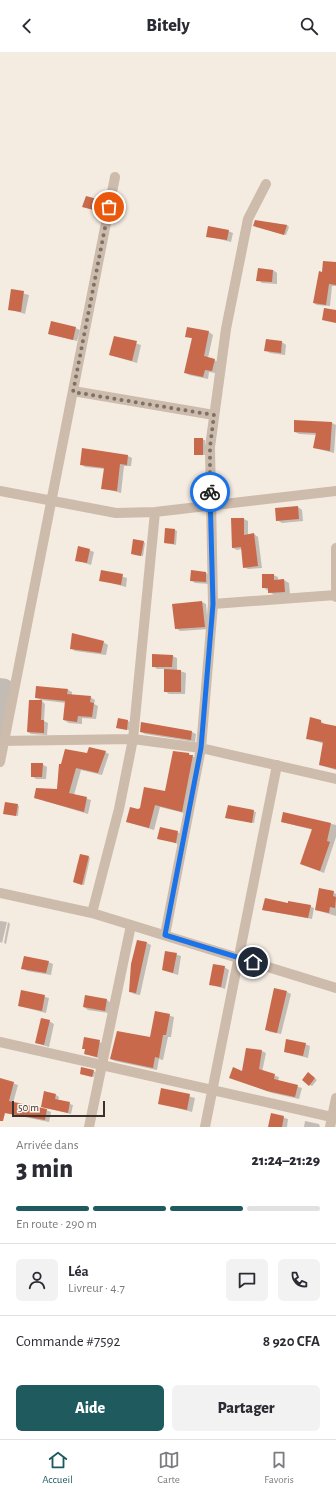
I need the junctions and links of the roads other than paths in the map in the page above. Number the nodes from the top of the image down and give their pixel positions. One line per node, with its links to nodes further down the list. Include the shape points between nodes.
1 (115, 177): 3 (street)
2 (266, 184): 4 (street, via 248,219 226,329)
3 (73, 392): 4 (street); 7 (street)
4 (214, 415): 8 (street, via 210,447)
5 (0, 491): 7 (street)
6 (336, 491): 8 (street)
7 (52, 501): 9 (street, via 116,513); 14 (street)
8 (210, 506): 9 (street); 12 (street)
9 (155, 512): 13 (street)
10 (336, 548): 11 (street)
11 (336, 596): 12 (street)
12 (213, 604): 15 (street)
13 (133, 739): 14 (street); 15 (street); 20 (street)
14 (2, 742): 16 (street)
15 (201, 748): 17 (street); 22 (street)
16 (0, 762)
17 (277, 765): 18 (street); 23 (street)
18 (336, 779)
19 (0, 893): 20 (street)
20 (92, 912): 21 (street)
21 (131, 925): 22 (street); 26 (street)
22 (165, 935): 23 (street)
23 (239, 958): 24 (street); 27 (street)
24 (336, 988)
25 (0, 1042): 26 (street)
26 (102, 1065): 27 (street); 30 (street)
27 (212, 1090): 29 (street); 31 (street)
28 (336, 1098): 29 (street)
29 (332, 1121)
30 (89, 1127)
31 (205, 1127)

